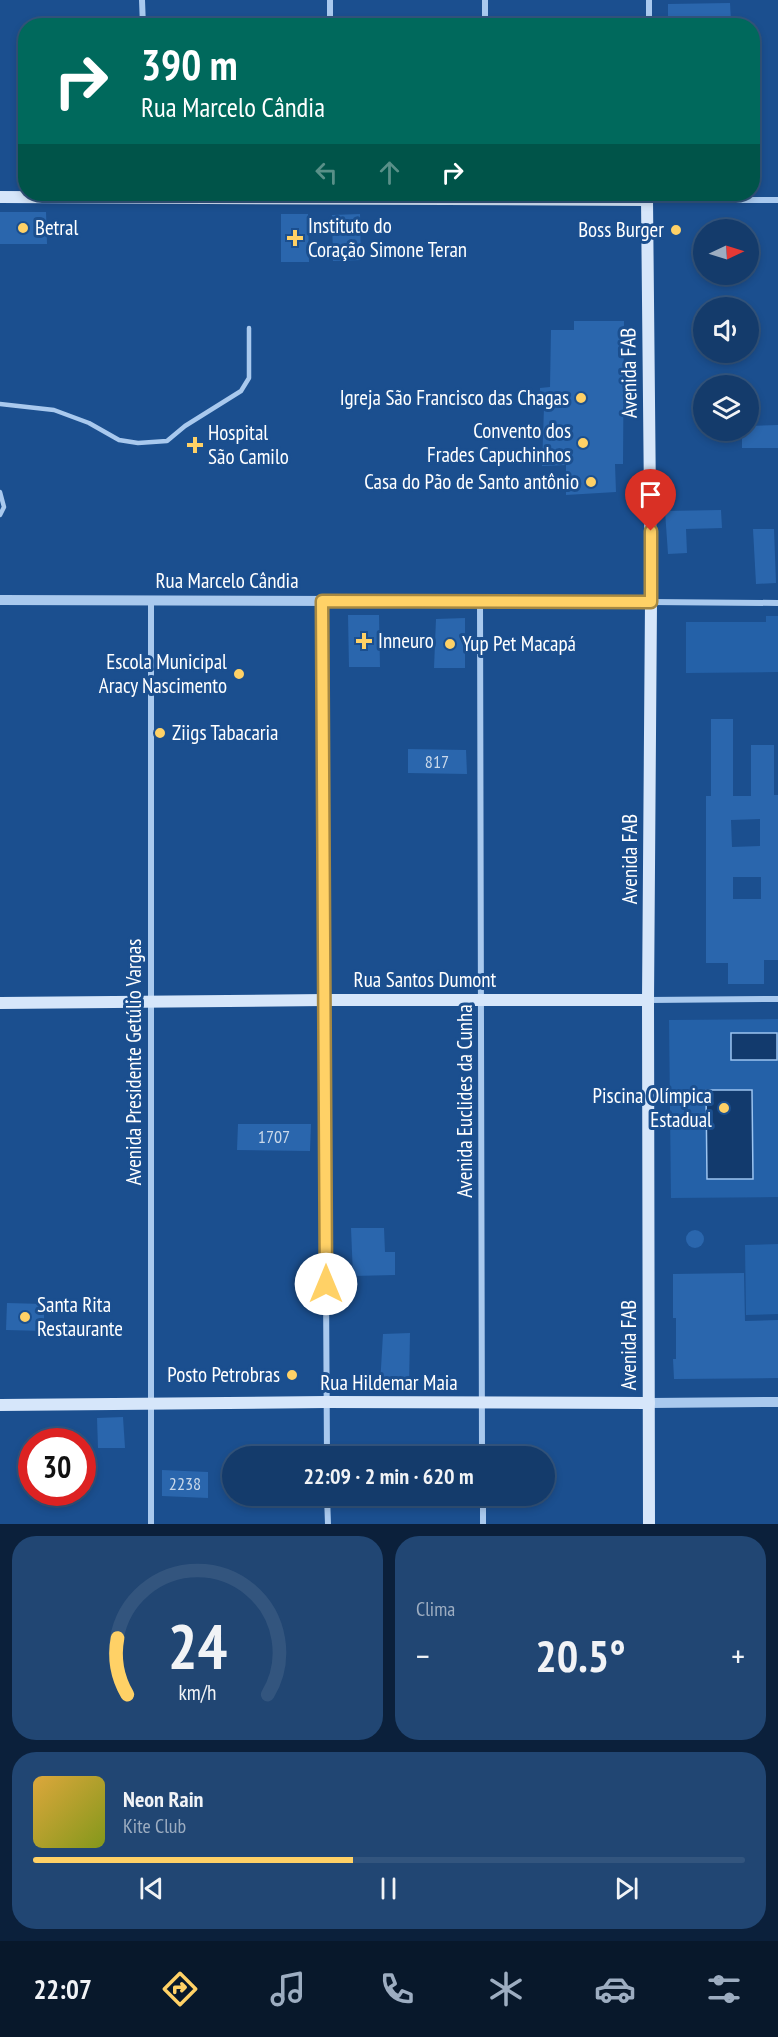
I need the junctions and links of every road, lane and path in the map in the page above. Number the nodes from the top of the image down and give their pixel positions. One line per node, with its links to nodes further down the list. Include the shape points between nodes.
1 (142, 0): 5 (street)
2 (330, 0): 6 (street)
3 (485, 0): 7 (street)
4 (649, 0): 8 (street)
5 (143, 18)
6 (330, 18)
7 (485, 18)
8 (649, 18)
9 (0, 197): 10 (main road)
10 (18, 197)
11 (760, 200): 12 (street)
12 (778, 200)
13 (647, 201): 22 (main road, Avenida FAB)
14 (249, 328): 15 (lane, via 249,378 241,391 167,441 119,440 54,410)
15 (0, 404)
16 (0, 492): 17 (lane, via 4,507)
17 (0, 515)
18 (0, 600): 19 (street, Rua Marcelo Cândia)
19 (151, 601): 20 (street, Rua Marcelo Cândia); 28 (street, Avenida Presidente Getúlio Vargas)
20 (322, 601): 21 (street, Rua Marcelo Cândia); 25 (street)
21 (480, 602): 22 (street, Rua Marcelo Cândia); 26 (street, Avenida Euclides da Cunha)
22 (651, 602): 23 (street, Rua Marcelo Cândia); 27 (main road, Avenida FAB)
23 (778, 603)
24 (778, 999): 27 (street, Rua Santos Dumont)
25 (324, 1000): 26 (main road, Rua Santos Dumont); 28 (main road, Rua Santos Dumont); 30 (street)
26 (482, 1000): 27 (main road, Rua Santos Dumont); 34 (street, Avenida Euclides da Cunha)
27 (648, 1000): 33 (main road, Avenida FAB)
28 (150, 1001): 29 (main road, Rua Santos Dumont); 32 (street, Avenida Presidente Getúlio Vargas)
29 (0, 1003)
30 (326, 1402): 32 (main road, Rua Hildemar Maia); 34 (main road, Rua Hildemar Maia); 36 (street)
31 (778, 1402): 33 (street, Rua Hildemar Maia)
32 (151, 1403): 35 (main road, Rua Hildemar Maia); 40 (street, Avenida Presidente Getúlio Vargas)
33 (649, 1403): 34 (main road, Rua Hildemar Maia); 43 (main road, Avenida FAB)
34 (482, 1404): 37 (street, Avenida Euclides da Cunha)
35 (0, 1405)
36 (327, 1446)
37 (482, 1446)
38 (327, 1506): 41 (street)
39 (483, 1506): 42 (street)
40 (151, 1524)
41 (327, 1524)
42 (483, 1524)
43 (649, 1524)

